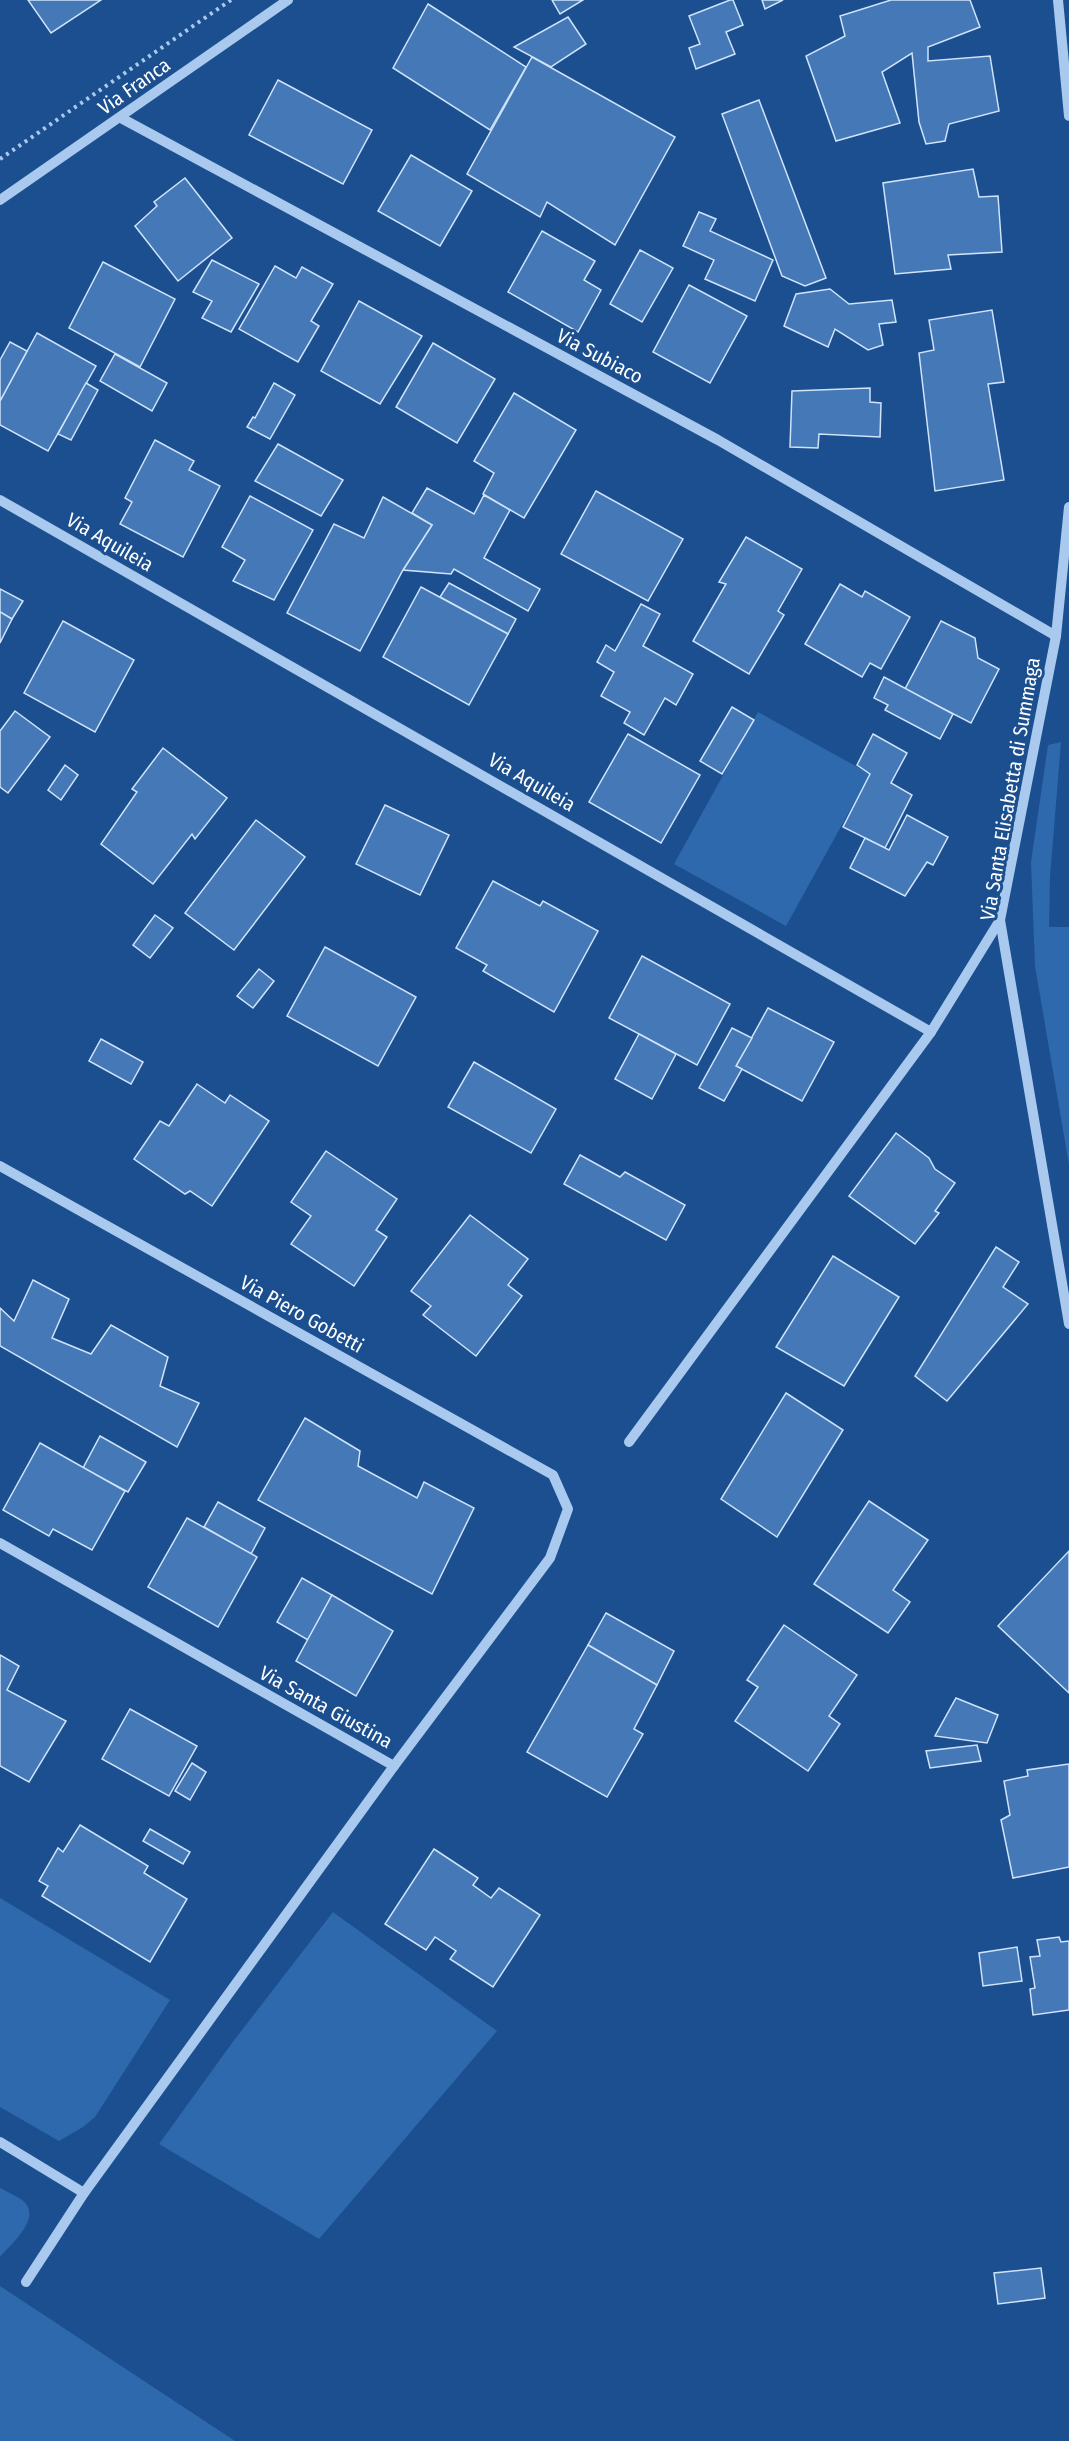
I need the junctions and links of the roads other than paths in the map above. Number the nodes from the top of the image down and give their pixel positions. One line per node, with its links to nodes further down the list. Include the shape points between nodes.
1 (288, 0): 4 (street, Via Franca)
2 (1058, 0): 3 (street)
3 (1069, 116)
4 (121, 118): 5 (street, Via Franca); 8 (street, Via Subiaco, via 718,440)
5 (0, 200)
6 (0, 500): 10 (street, Via Aquileia)
7 (1069, 507): 8 (street, Via Santa Elisabetta di Summaga)
8 (1056, 636): 9 (street, Via Santa Elisabetta di Summaga)
9 (1000, 920): 10 (street); 12 (street, Via Santa Elisabetta di Summaga)
10 (932, 1032): 13 (street)
11 (0, 1166): 14 (street, Via Piero Gobetti, via 553,1475)
12 (1069, 1324)
13 (629, 1442)
14 (568, 1509): 16 (street, Via Santa Giustina, via 550,1558)
15 (0, 1543): 16 (street, Via Santa Giustina)
16 (394, 1766): 18 (street)
17 (0, 2142): 18 (street)
18 (84, 2193): 19 (street)
19 (26, 2282)

